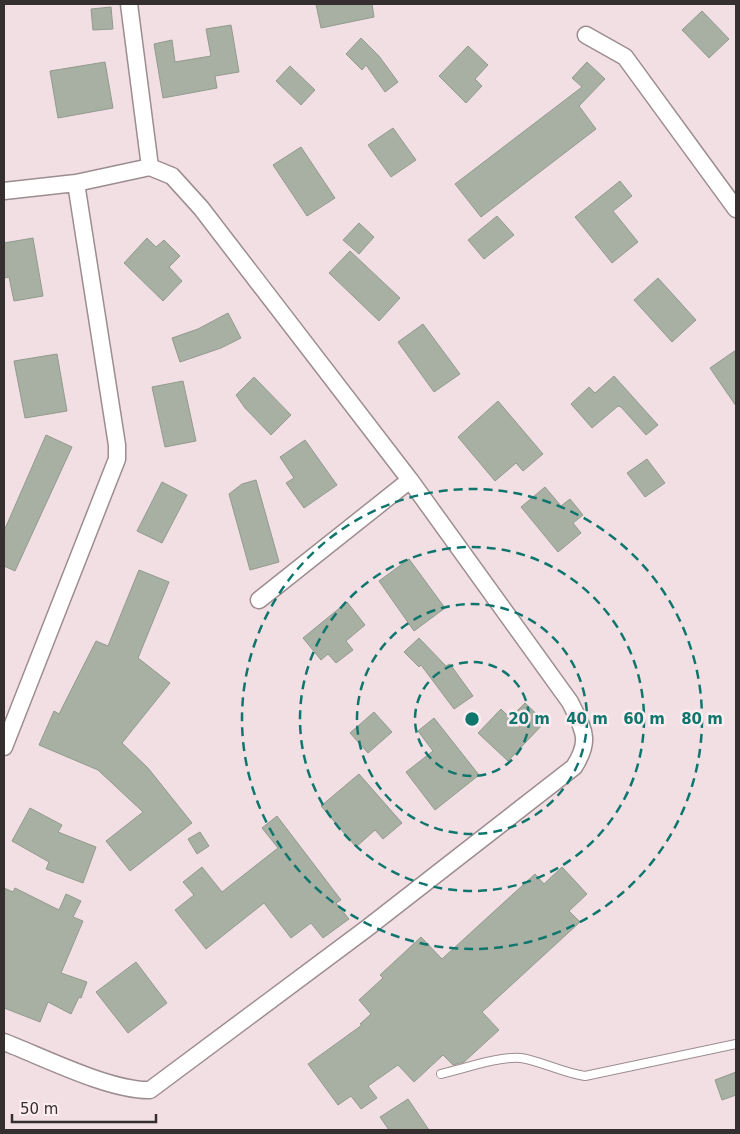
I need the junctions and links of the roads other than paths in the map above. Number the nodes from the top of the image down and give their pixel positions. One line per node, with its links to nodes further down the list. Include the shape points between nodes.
1 (129, 4): 3 (street)
2 (586, 35): 6 (street, via 625,57)
3 (150, 167): 4 (street); 7 (street, via 172,176 185,190)
4 (76, 184): 5 (street); 9 (street, via 117,459)
5 (4, 191)
6 (736, 209)
7 (410, 480): 8 (street); 10 (street, via 570,702 584,733 584,752 574,767 366,929 150,1090 112,1084)
8 (259, 600)
9 (4, 747)
10 (4, 1042)
11 (736, 1044): 12 (lane, via 585,1076 522,1058)
12 (441, 1074)

